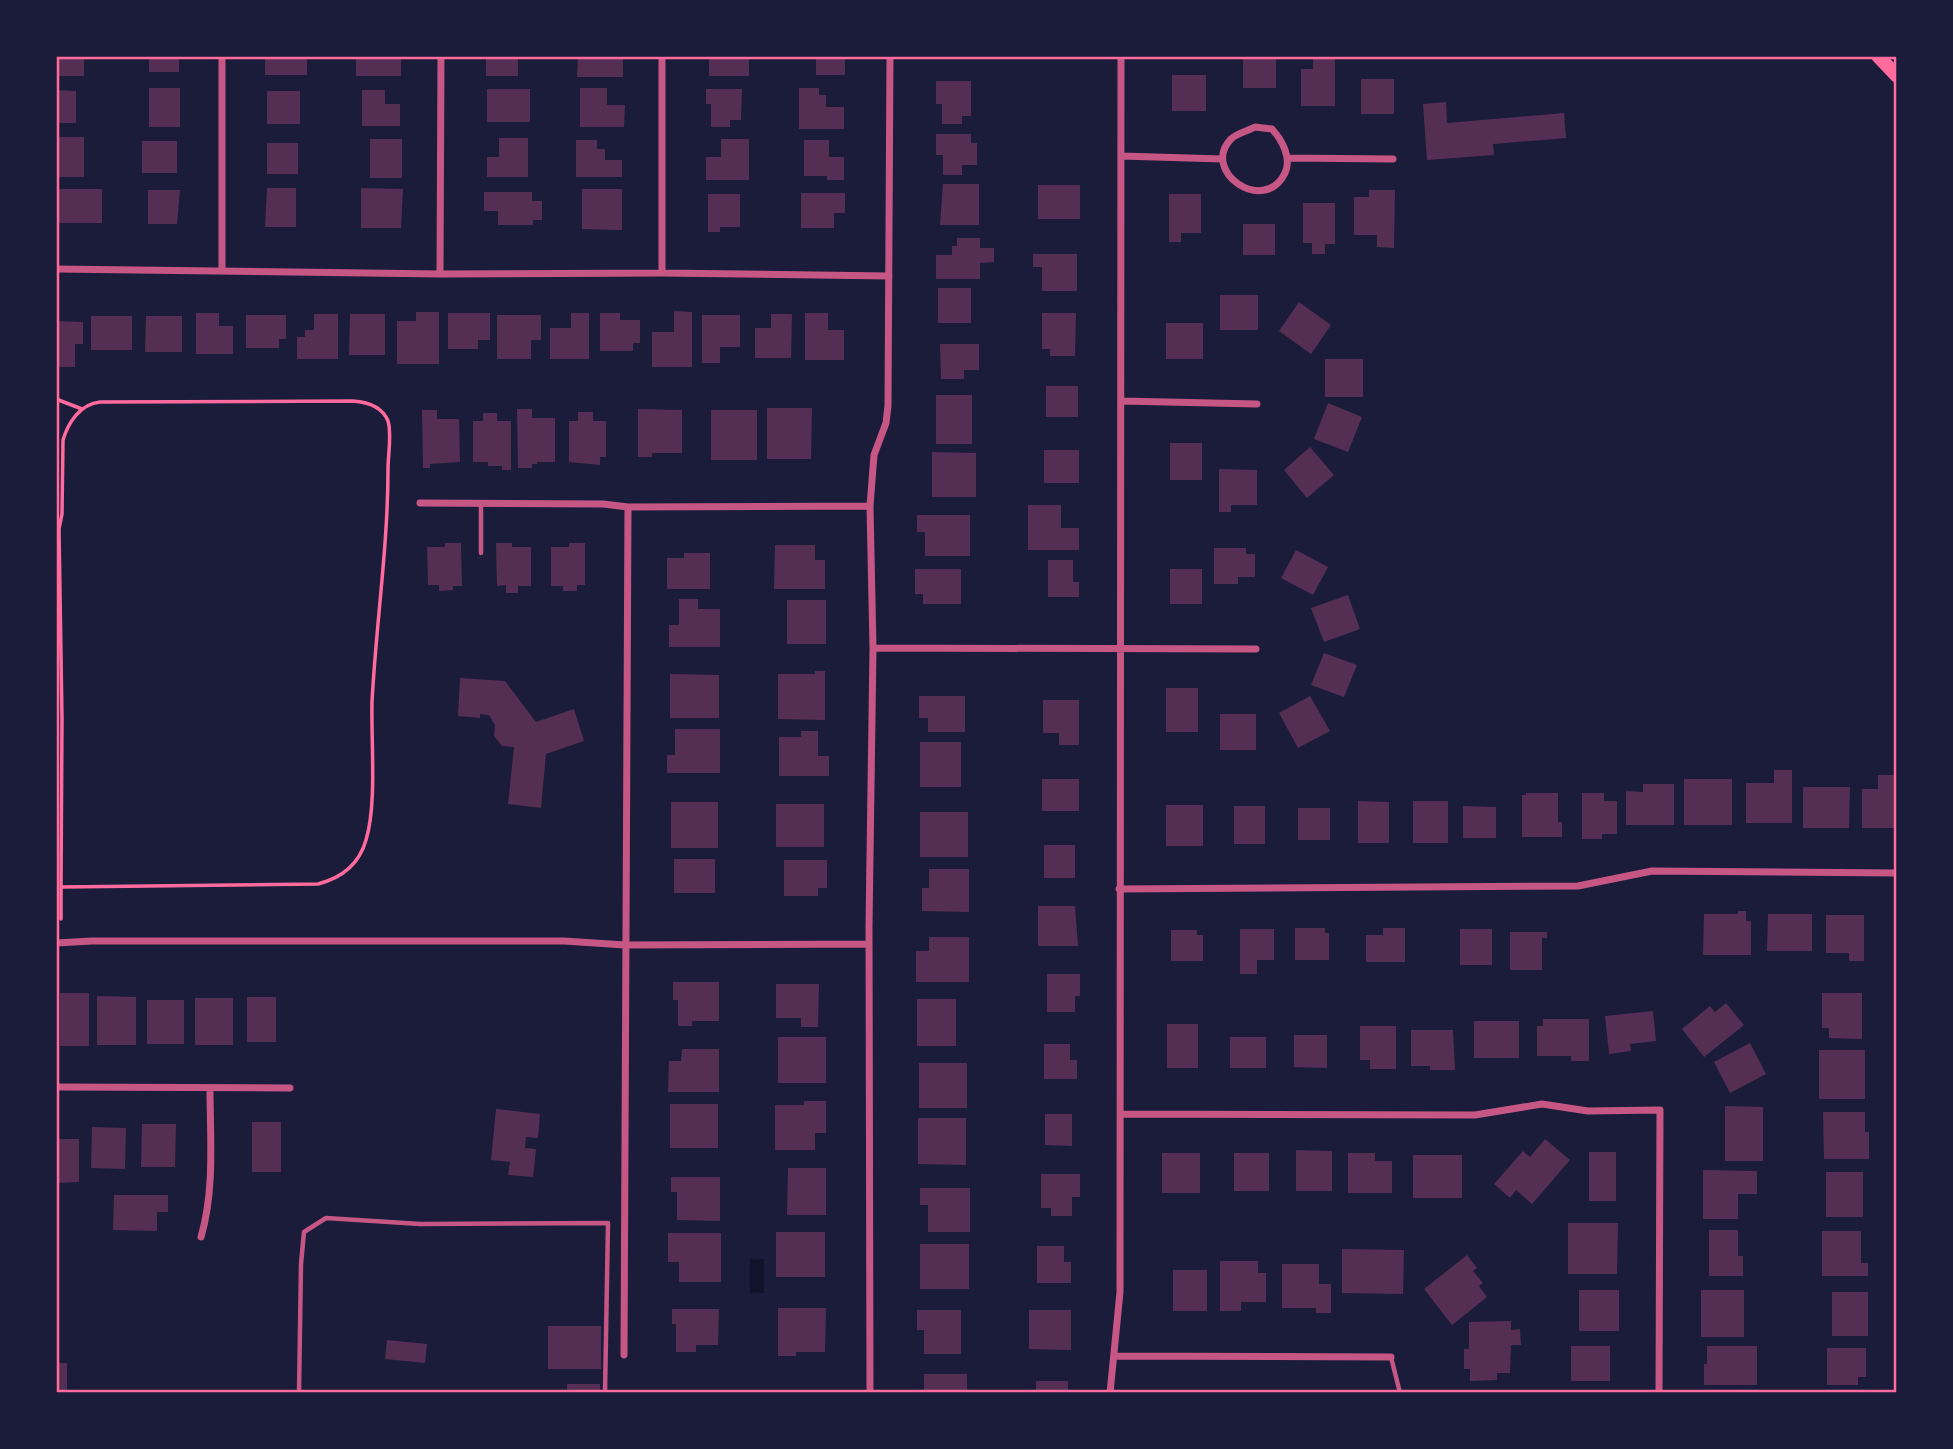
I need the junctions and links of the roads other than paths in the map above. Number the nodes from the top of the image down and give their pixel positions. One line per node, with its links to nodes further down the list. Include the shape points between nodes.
1 (222, 56): 13 (street)
2 (441, 56): 15 (street)
3 (662, 56): 14 (street)
4 (890, 56): 16 (street)
5 (1121, 56): 8 (street)
6 (1878, 56): 7 (highway)
7 (1897, 76)
8 (1121, 156): 10 (street); 17 (street)
9 (1287, 158): 10 (street, via 1282,139 1272,129 1255,127 1233,137); 10 (street, via 1282,179 1263,190 1236,184); 11 (street)
10 (1222, 159)
11 (1393, 159)
12 (56, 268): 13 (street)
13 (222, 271): 15 (street)
14 (662, 273): 15 (street); 16 (street)
15 (440, 274)
16 (889, 276): 21 (street, via 888,406 874,455)
17 (1121, 401): 18 (street); 25 (street)
18 (1257, 404)
19 (420, 503): 20 (street)
20 (481, 503): 22 (street); 23 (lane)
21 (870, 506): 22 (street); 24 (street)
22 (628, 507): 31 (street)
23 (481, 553)
24 (873, 648): 25 (street); 30 (street)
25 (1119, 649): 26 (street); 28 (street)
26 (1256, 649)
27 (1897, 873): 28 (street, via 1652,871 1578,886)
28 (1119, 889): 35 (street)
29 (56, 943): 31 (street, via 564,941)
30 (869, 944): 31 (street); 42 (street)
31 (625, 945): 37 (street)
32 (56, 1087): 33 (street)
33 (210, 1088): 34 (street); 36 (street, via 210,1185)
34 (290, 1088)
35 (1121, 1114): 38 (street, via 1120,1293); 45 (street, via 1475,1115 1542,1104 1588,1111 1660,1110)
36 (201, 1237)
37 (624, 1355)
38 (1114, 1356): 39 (street); 43 (street)
39 (1391, 1357): 44 (lane)
40 (299, 1393): 41 (lane, via 304,1233 326,1218 419,1224 608,1223)
41 (605, 1393)
42 (870, 1393)
43 (1110, 1393)
44 (1400, 1393)
45 (1659, 1393)

